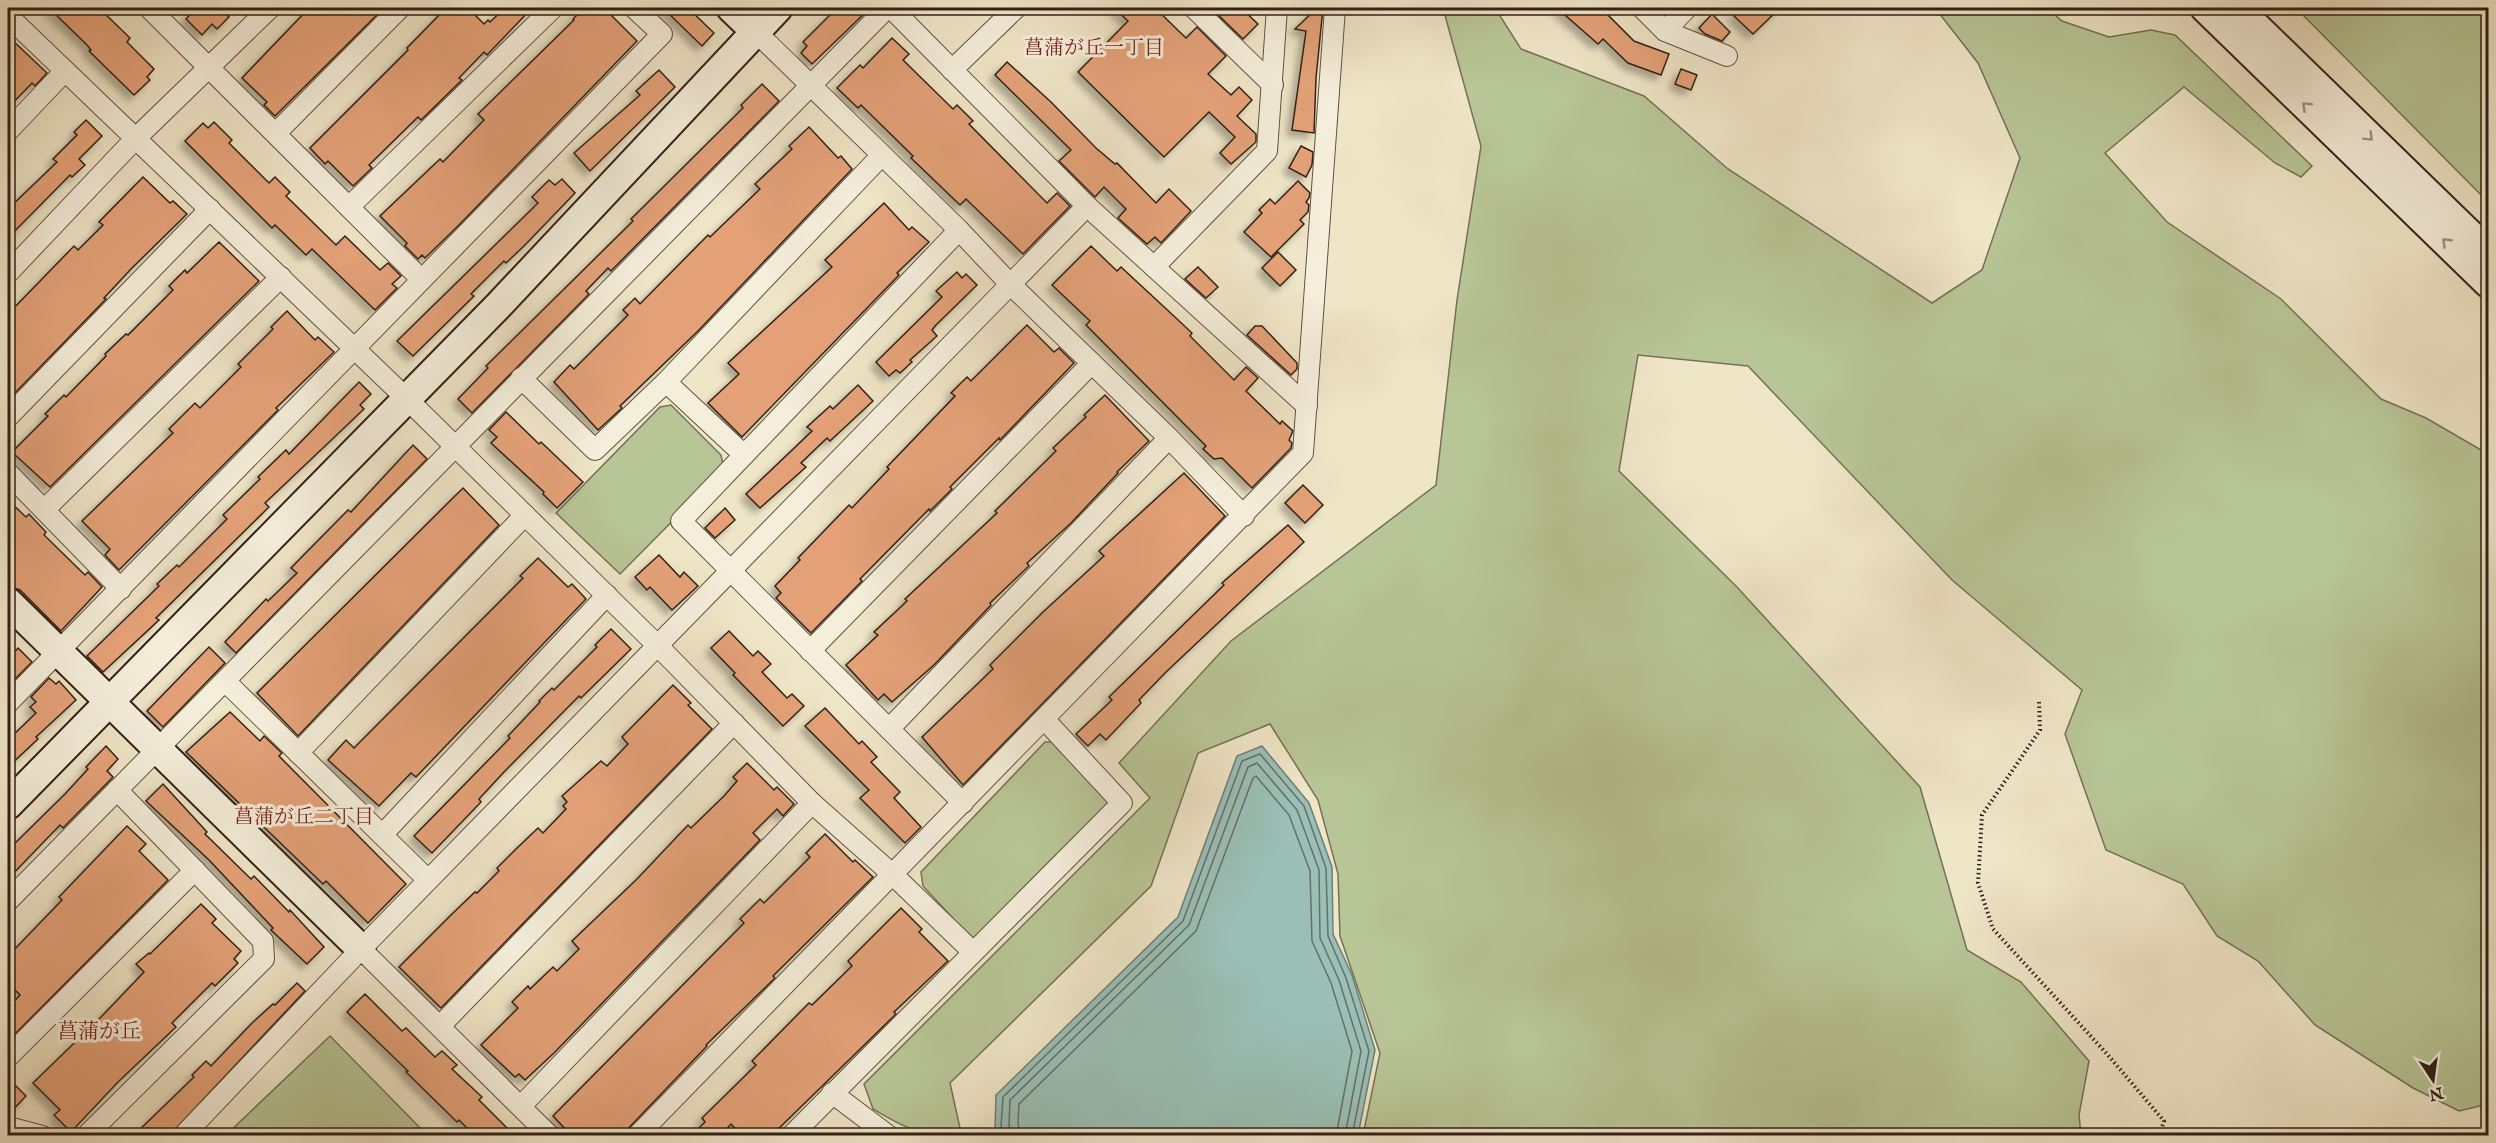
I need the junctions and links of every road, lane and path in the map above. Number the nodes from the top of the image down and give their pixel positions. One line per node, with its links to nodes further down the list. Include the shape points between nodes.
1 (148, 8): 21 (street)
2 (270, 8): 21 (street)
3 (400, 8): 27 (street)
4 (553, 8): 31 (street)
5 (634, 8): 38 (street, via 662,34)
6 (731, 8): 18 (street)
7 (778, 8): 18 (street)
8 (889, 8): 22 (street); 24 (street)
9 (1016, 8): 22 (street)
10 (1194, 8): 25 (street)
11 (1277, 8): 25 (street)
12 (1335, 8): 46 (street)
13 (1642, 8): 19 (street)
14 (1687, 8): 19 (street)
15 (2205, 8): 40 (street, one-way to 15)
16 (2237, 8): 34 (street, one-way to 34)
17 (8, 16): 23 (street)
18 (755, 31): 24 (street); 45 (street)
19 (1665, 31): 20 (street)
20 (1727, 56)
21 (210, 67): 27 (street); 28 (street)
22 (952, 70): 30 (street)
23 (65, 71): 26 (street); 28 (street)
24 (810, 85): 29 (street); 43 (street)
25 (1273, 85): 35 (street, via 1267,151)
26 (8, 131)
27 (276, 133): 31 (street)
28 (136, 138): 32 (street); 36 (street)
29 (882, 155): 33 (street); 44 (street)
30 (1087, 206): 35 (street); 39 (street)
31 (350, 207): 38 (street)
32 (210, 209): 37 (street); 47 (street)
33 (959, 230): 39 (street); 50 (street)
34 (2488, 252)
35 (1154, 267): 46 (street)
36 (8, 273)
37 (281, 277): 41 (street); 52 (street)
38 (421, 279): 41 (street)
39 (1010, 283): 42 (street); 55 (street)
40 (2488, 283)
41 (353, 348): 45 (street); 56 (street)
42 (1092, 363): 48 (street); 60 (street)
43 (521, 378): 44 (street, via 595,450); 49 (street)
44 (666, 382): 50 (street)
45 (406, 399): 49 (street); 63 (street)
46 (1307, 406): 54 (street, via 1303,453)
47 (8, 417)
48 (1169, 438): 54 (street); 68 (street)
49 (454, 446): 53 (street); 62 (street)
50 (744, 455): 55 (street, via 681,521)
51 (8, 473): 52 (street)
52 (44, 510): 56 (street)
53 (525, 515): 57 (street); 70 (street)
54 (1244, 516): 66 (street)
55 (729, 571): 59 (street); 60 (street)
56 (121, 589): 61 (street)
57 (607, 596): 59 (street); 75 (street)
58 (8, 602): 61 (street)
59 (657, 645): 67 (street); 78 (street)
60 (810, 651): 68 (street)
61 (60, 652): 63 (street); 65 (street)
62 (225, 681): 69 (street); 70 (street)
63 (110, 701): 69 (street); 74 (street)
64 (2039, 702): 94 (path, via 2040,730 1982,815 1978,883 1993,929 2164,1121)
65 (8, 703)
66 (1045, 720): 72 (street); 81 (street, via 1122,803)
67 (734, 723): 73 (street); 82 (street)
68 (889, 729): 72 (street)
69 (159, 748): 71 (street); 80 (street)
70 (298, 753): 75 (street)
71 (117, 790): 76 (street); 79 (street)
72 (963, 802): 77 (street)
73 (812, 803): 77 (street); 85 (street)
74 (8, 806)
75 (382, 835): 78 (street)
76 (195, 870): 83 (street); 88 (street, via 263,941 264,958)
77 (892, 874): 81 (street); 91 (street)
78 (428, 880): 80 (street)
79 (8, 902)
80 (362, 949): 82 (street); 89 (street)
81 (972, 951): 84 (street)
82 (440, 1026): 85 (street)
83 (8, 1057)
84 (832, 1094): 92 (street); 93 (street)
85 (521, 1106): 90 (street)
86 (8, 1127): 87 (street)
87 (42, 1136)
88 (86, 1136)
89 (183, 1136)
90 (550, 1136)
91 (637, 1136)
92 (791, 1136)
93 (890, 1136)
94 (2159, 1136)

